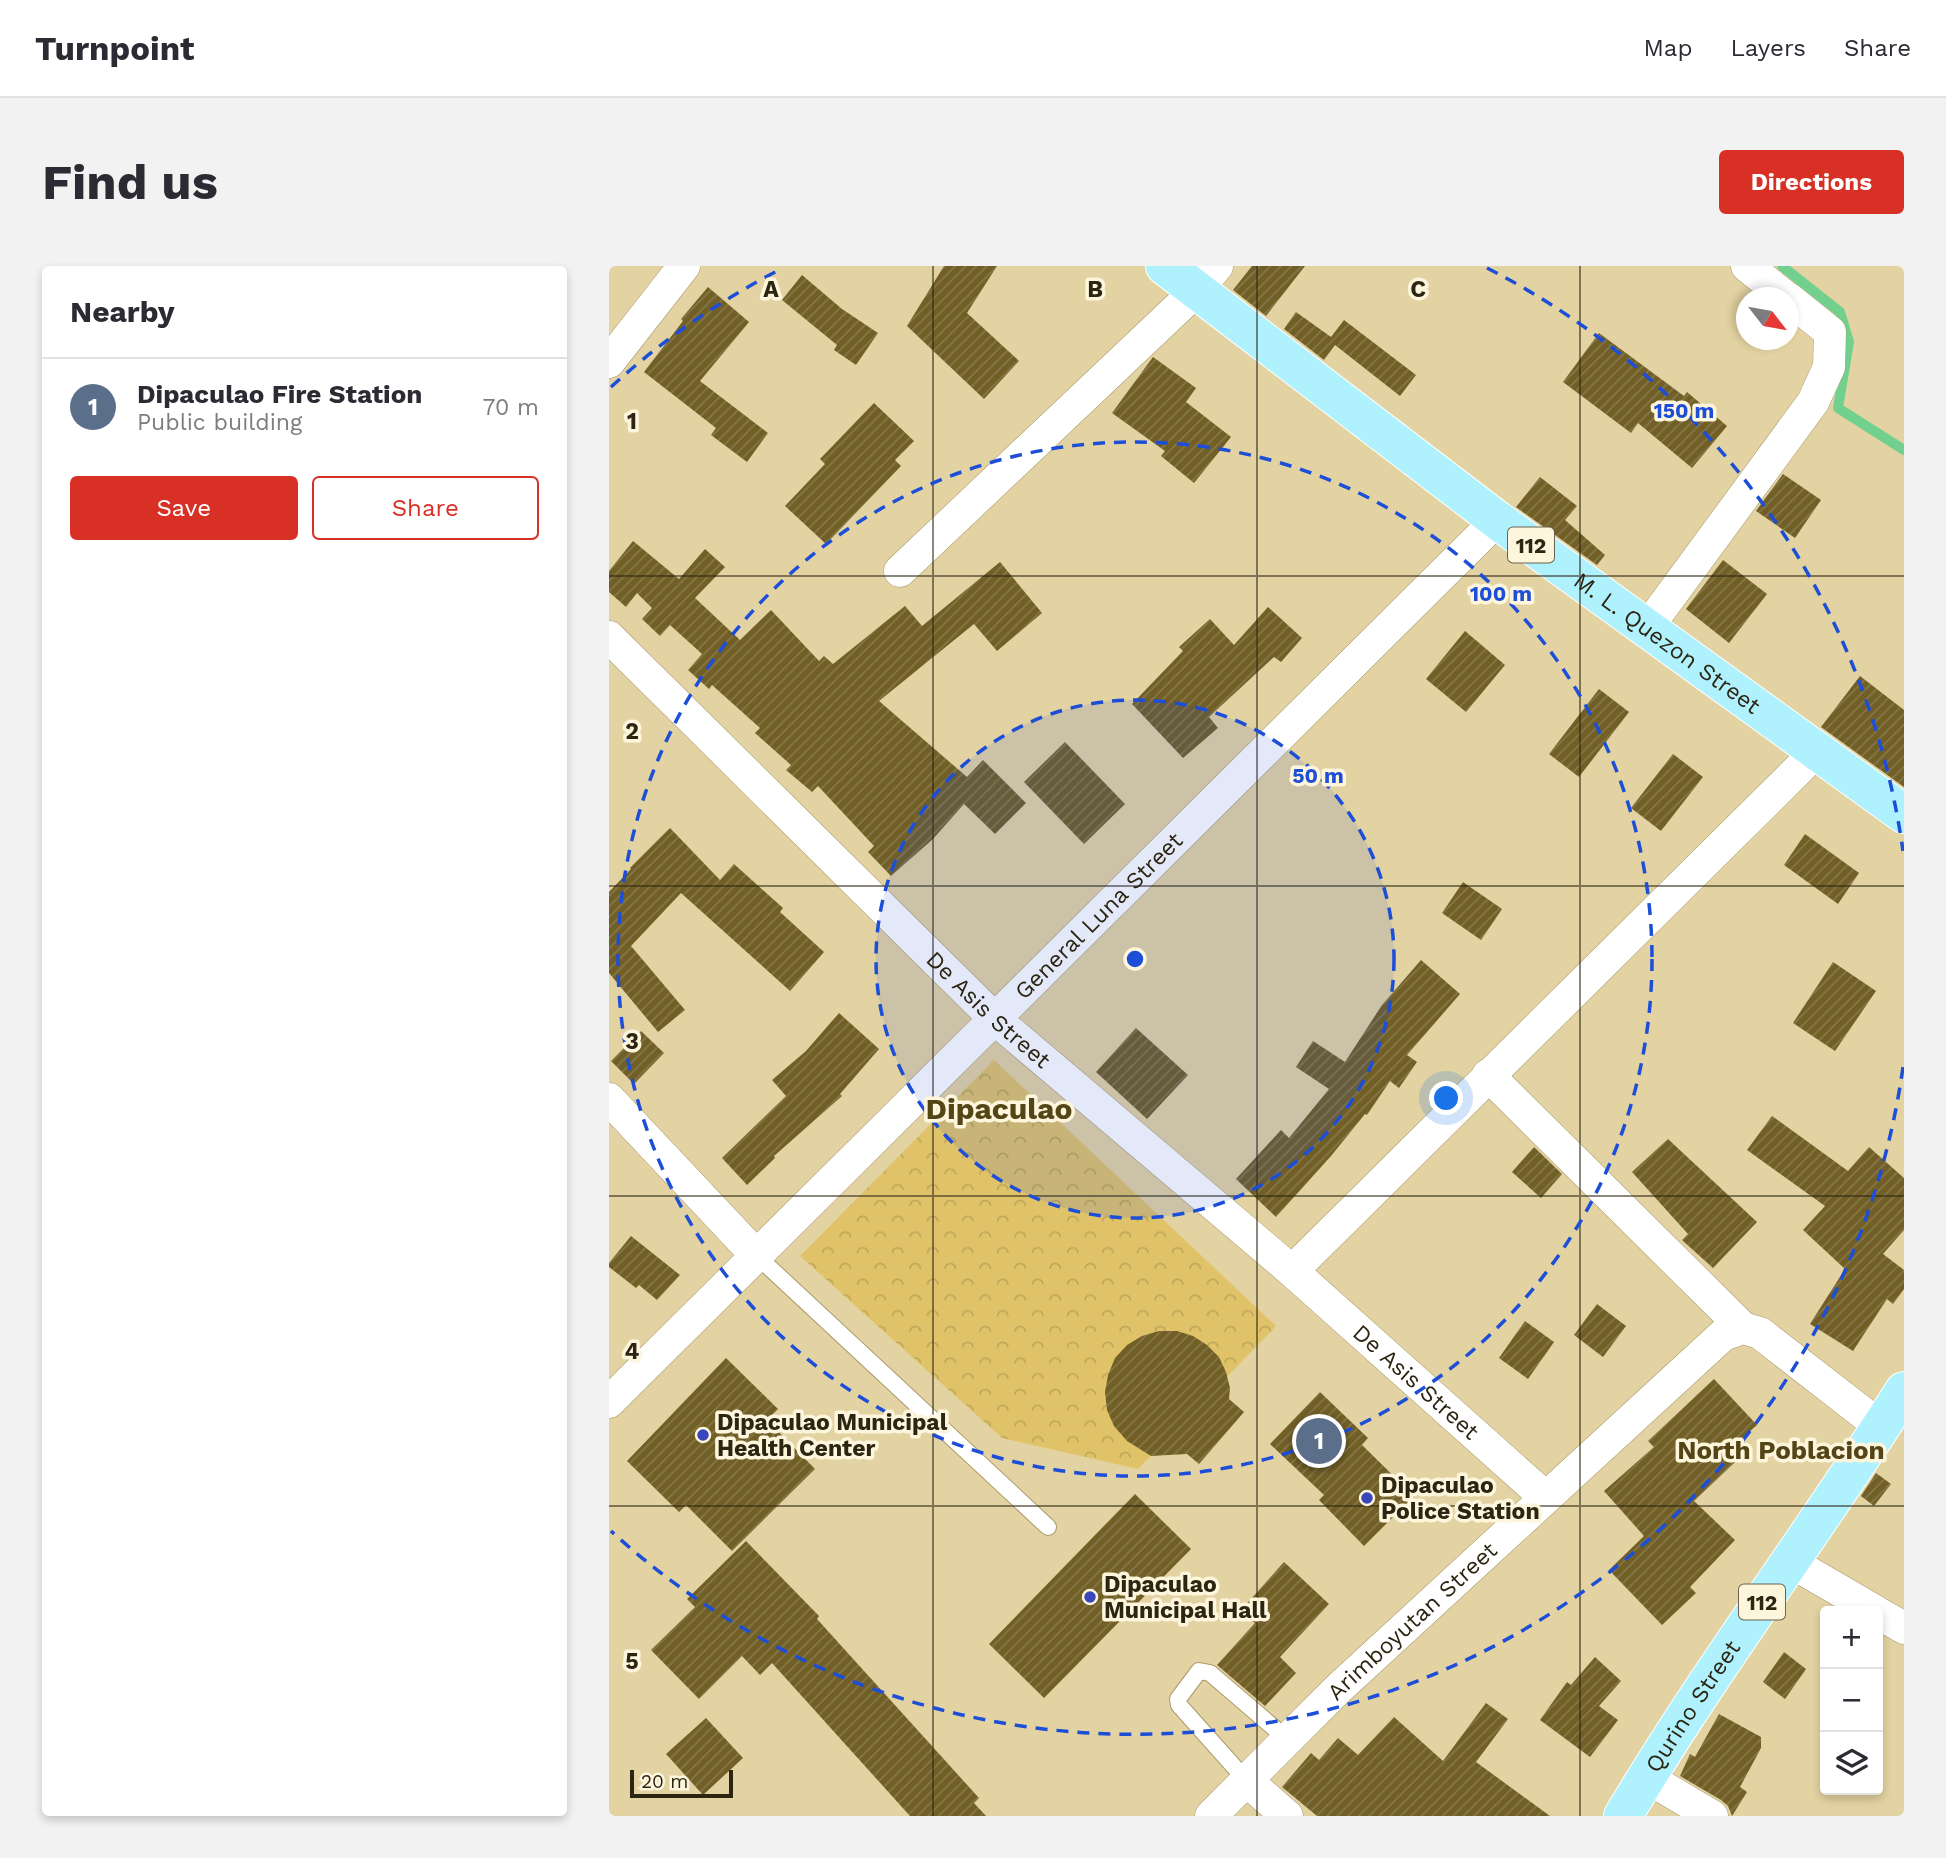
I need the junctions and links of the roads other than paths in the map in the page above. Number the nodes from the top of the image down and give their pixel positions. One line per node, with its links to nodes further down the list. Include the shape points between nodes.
1 (684, 266): 7 (street)
2 (1165, 266): 4 (main road, M. L. Quezon Street / 112)
3 (1747, 266): 5 (street)
4 (1207, 277): 8 (main road, M. L. Quezon Street / 112); 9 (street)
5 (1774, 287)
6 (1799, 307): 10 (street, via 1830,332 1829,367 1813,402)
7 (609, 361)
8 (1497, 520): 10 (main road, M. L. Quezon Street / 112); 14 (street, General Luna Street)
9 (900, 571)
10 (1647, 628): 12 (main road, M. L. Quezon Street / 112)
11 (609, 637): 14 (street, De Asis Street)
12 (1817, 751): 13 (main road, M. L. Quezon Street / 112); 15 (street)
13 (1904, 814)
14 (995, 1019): 17 (street, General Luna Street); 18 (street, De Asis Street)
15 (1488, 1075): 18 (street); 19 (street)
16 (609, 1099): 17 (street)
17 (756, 1255): 21 (street, General Luna Street); 24 (lane)
18 (1292, 1270): 23 (street, De Asis Street)
19 (1743, 1328): 22 (street, via 1776,1343); 23 (street, Arimboyutan Street, via 1723,1335)
20 (1904, 1391): 22 (main road, Qurino Street / 112)
21 (609, 1402)
22 (1881, 1427): 25 (main road, Qurino Street / 112)
23 (1545, 1497): 29 (street, Arimboyutan Street)
24 (1048, 1527)
25 (1789, 1561): 26 (street); 30 (main road, Qurino Street / 112)
26 (1866, 1606)
27 (1883, 1616): 28 (street)
28 (1904, 1628)
29 (1287, 1740): 31 (street, Arimboyutan Street); 31 (lane, via 1210,1674 1199,1671 1178,1699 1179,1705)
30 (1646, 1777): 34 (main road, Qurino Street / 112); 35 (street)
31 (1246, 1780): 32 (street, Arimboyutan Street); 33 (street)
32 (1211, 1816)
33 (1287, 1816)
34 (1623, 1816)
35 (1712, 1816)

